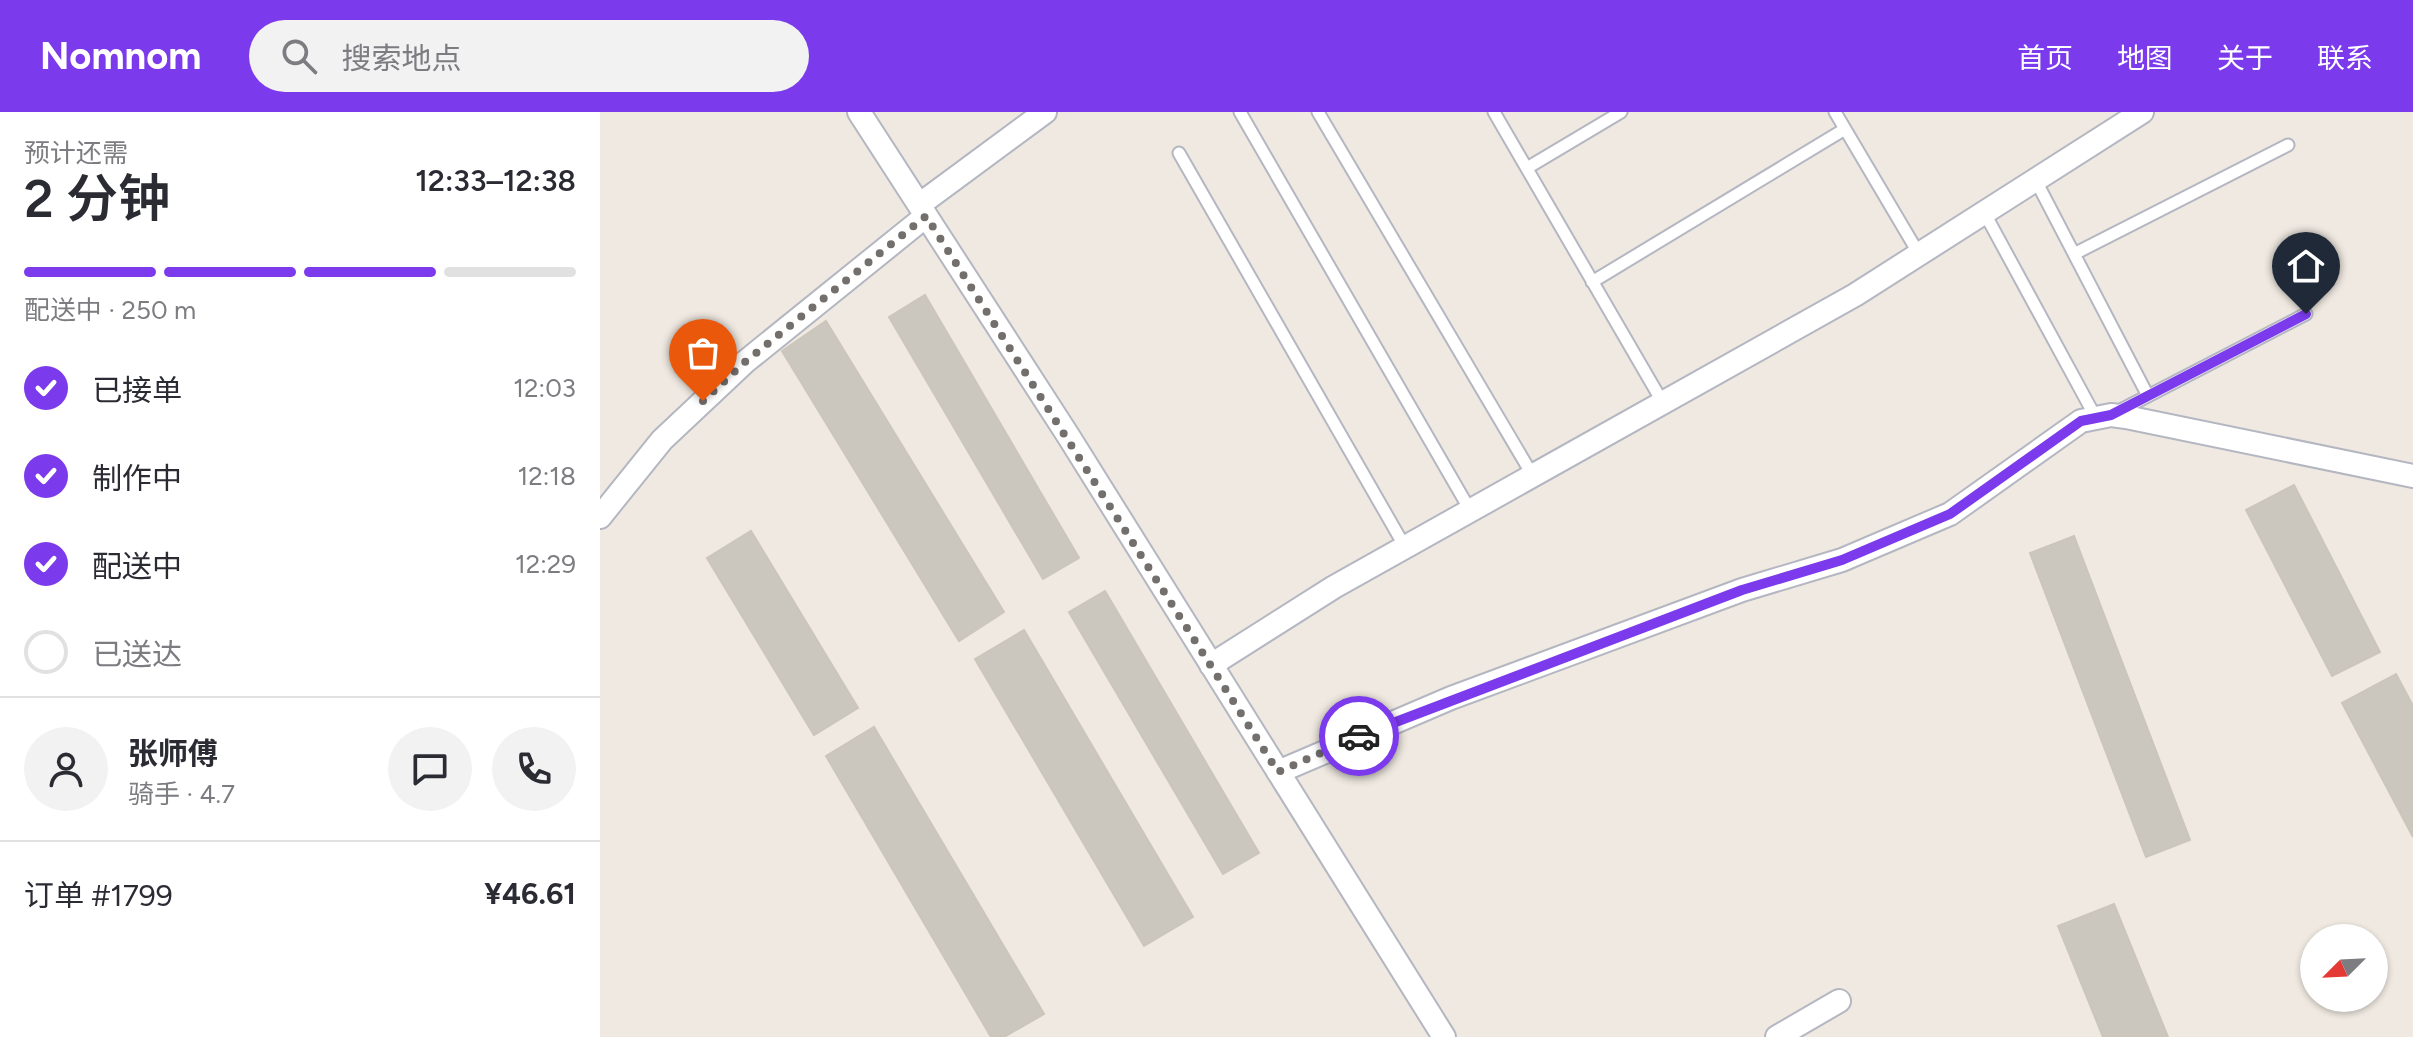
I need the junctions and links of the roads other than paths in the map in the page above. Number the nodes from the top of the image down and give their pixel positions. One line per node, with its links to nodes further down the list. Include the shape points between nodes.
1 (859, 112): 14 (street)
2 (1045, 112): 14 (street)
3 (1240, 112): 25 (lane)
4 (1318, 112): 23 (lane)
5 (1494, 112): 12 (lane)
6 (1621, 112): 12 (lane)
7 (1835, 112): 9 (lane)
8 (2142, 112): 13 (street)
9 (1845, 129): 16 (lane); 18 (lane)
10 (2288, 145): 17 (lane)
11 (1179, 153): 27 (lane)
12 (1527, 168): 18 (lane)
13 (2035, 179): 15 (street); 17 (lane)
14 (923, 211): 26 (street, via 662,440); 28 (street)
15 (1984, 212): 16 (street); 22 (lane)
16 (1919, 254): 21 (street)
17 (2074, 254): 20 (lane)
18 (1592, 282): 21 (lane)
19 (2306, 314): 20 (lane)
20 (2148, 396): 22 (lane)
21 (1663, 404): 23 (street)
22 (2104, 417): 24 (street); 29 (street, via 2081,421 1950,514 1923,526 1842,560 1742,590 1451,698)
23 (1533, 476): 25 (street)
24 (2413, 476)
25 (1470, 510): 27 (street)
26 (600, 517)
27 (1405, 547): 28 (street)
28 (1211, 665): 29 (street)
29 (1278, 772): 31 (street)
30 (1839, 1001): 32 (street)
31 (1444, 1037)
32 (1777, 1037)

